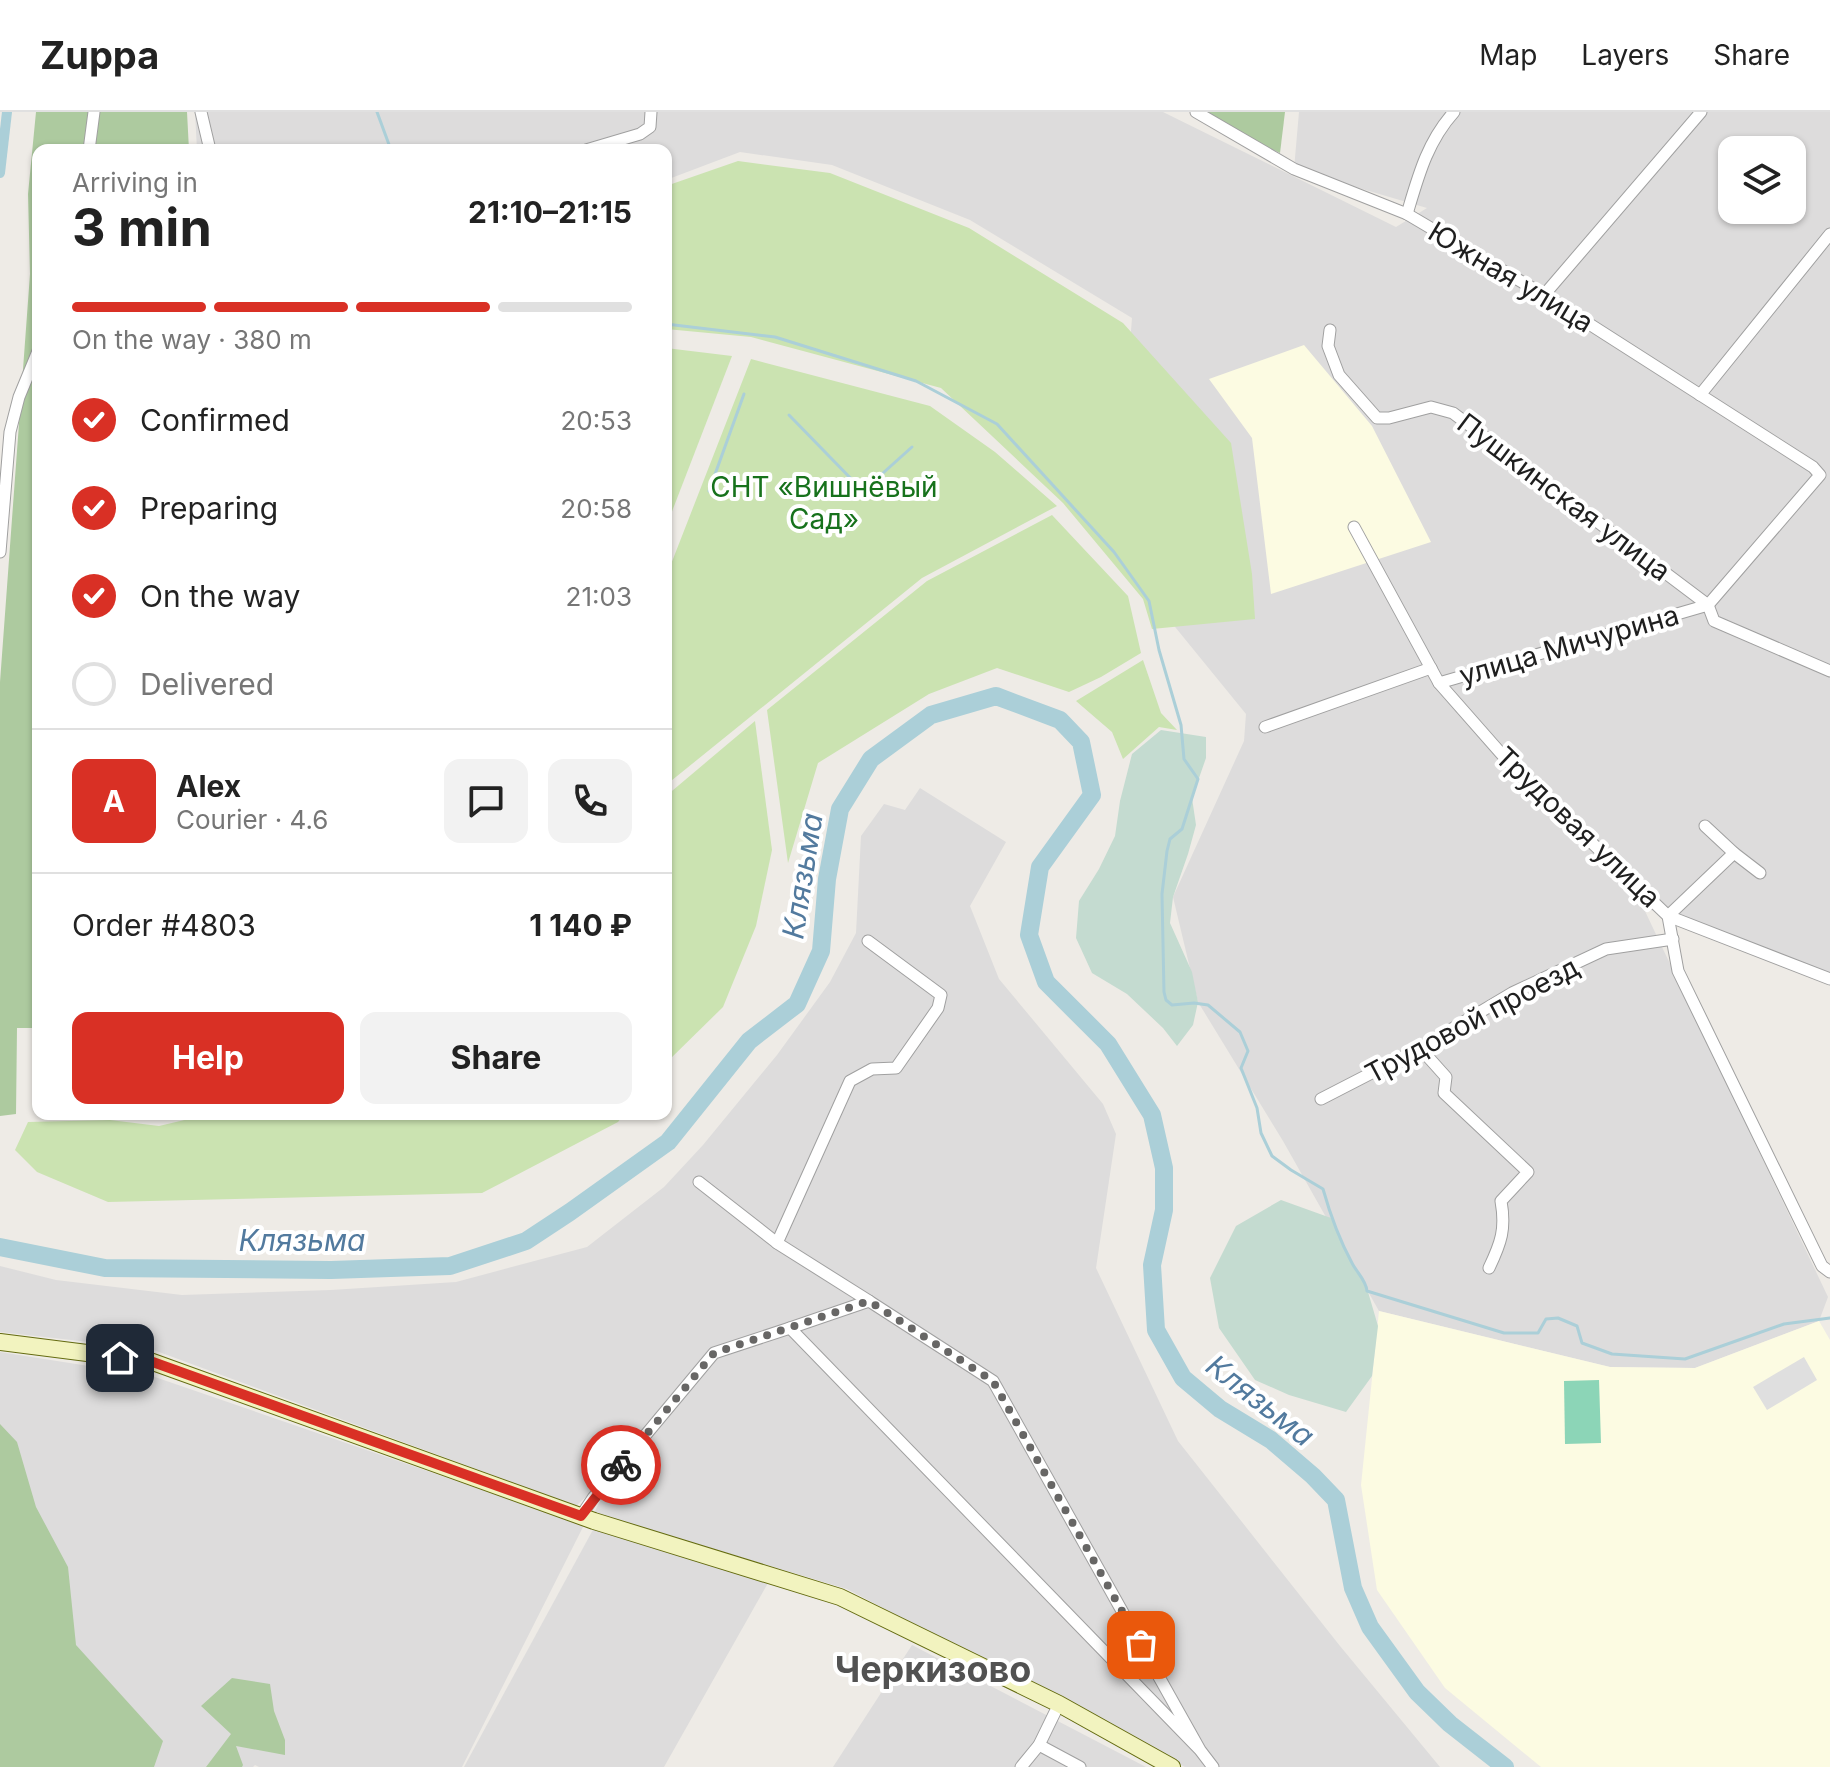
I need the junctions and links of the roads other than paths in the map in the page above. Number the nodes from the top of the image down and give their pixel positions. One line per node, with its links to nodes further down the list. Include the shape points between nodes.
1 (94, 112): 7 (street)
2 (201, 112): 8 (street)
3 (651, 112): 9 (street, via 650,127)
4 (1196, 112): 10 (street, Южная улица, via 1294,169)
5 (1454, 112): 10 (street, via 1439,128)
6 (1701, 112): 12 (street)
7 (90, 144)
8 (209, 144)
9 (606, 144)
10 (1407, 214): 12 (street, Южная улица)
11 (1830, 234): 15 (street)
12 (1544, 295): 15 (street, Южная улица)
13 (1330, 330): 19 (street, Пушкинская улица, via 1328,346 1339,375 1377,418 1431,407 1453,413)
14 (32, 366): 18 (street, via 10,432)
15 (1700, 395): 16 (street, Южная улица)
16 (1813, 467): 19 (street, улица Мичурина, via 1820,475)
17 (1354, 527): 20 (street, Трудовая улица)
18 (0, 552)
19 (1708, 605): 21 (street, Пушкинская улица, via 1714,621); 22 (street, улица Мичурина)
20 (1431, 668): 22 (street, Трудовая улица); 23 (street, улица Мичурина)
21 (1830, 671)
22 (1439, 683): 27 (street, Трудовая улица, via 1512,766)
23 (1265, 727)
24 (1705, 826): 25 (street)
25 (1734, 853): 26 (street); 27 (street)
26 (1760, 873)
27 (1668, 916): 28 (street, Трудовая улица); 30 (street)
28 (1673, 939): 31 (street, Трудовой проезд, via 1606,949 1512,993); 36 (street, Трудовая улица, via 1678,971 1822,1266)
29 (868, 941): 34 (street, via 941,995 938,1008 896,1068 872,1069 850,1081)
30 (1830, 979)
31 (1420, 1048): 32 (street, Трудовой проезд); 35 (street, via 1446,1077 1444,1093 1528,1172 1501,1201 1502,1241)
32 (1321, 1099)
33 (699, 1182): 34 (street)
34 (777, 1243): 37 (street)
35 (1489, 1268)
36 (1830, 1272)
37 (869, 1301): 38 (street); 43 (street, via 993,1381)
38 (790, 1328): 40 (street, via 714,1353); 43 (street)
39 (0, 1342): 40 (main road, via 150,1361)
40 (581, 1516): 41 (main road, via 840,1597)
41 (1059, 1704): 42 (street); 46 (main road)
42 (1039, 1745): 44 (street); 45 (street)
43 (1200, 1750): 47 (street)
44 (1021, 1767)
45 (1080, 1767)
46 (1172, 1767)
47 (1213, 1767)

